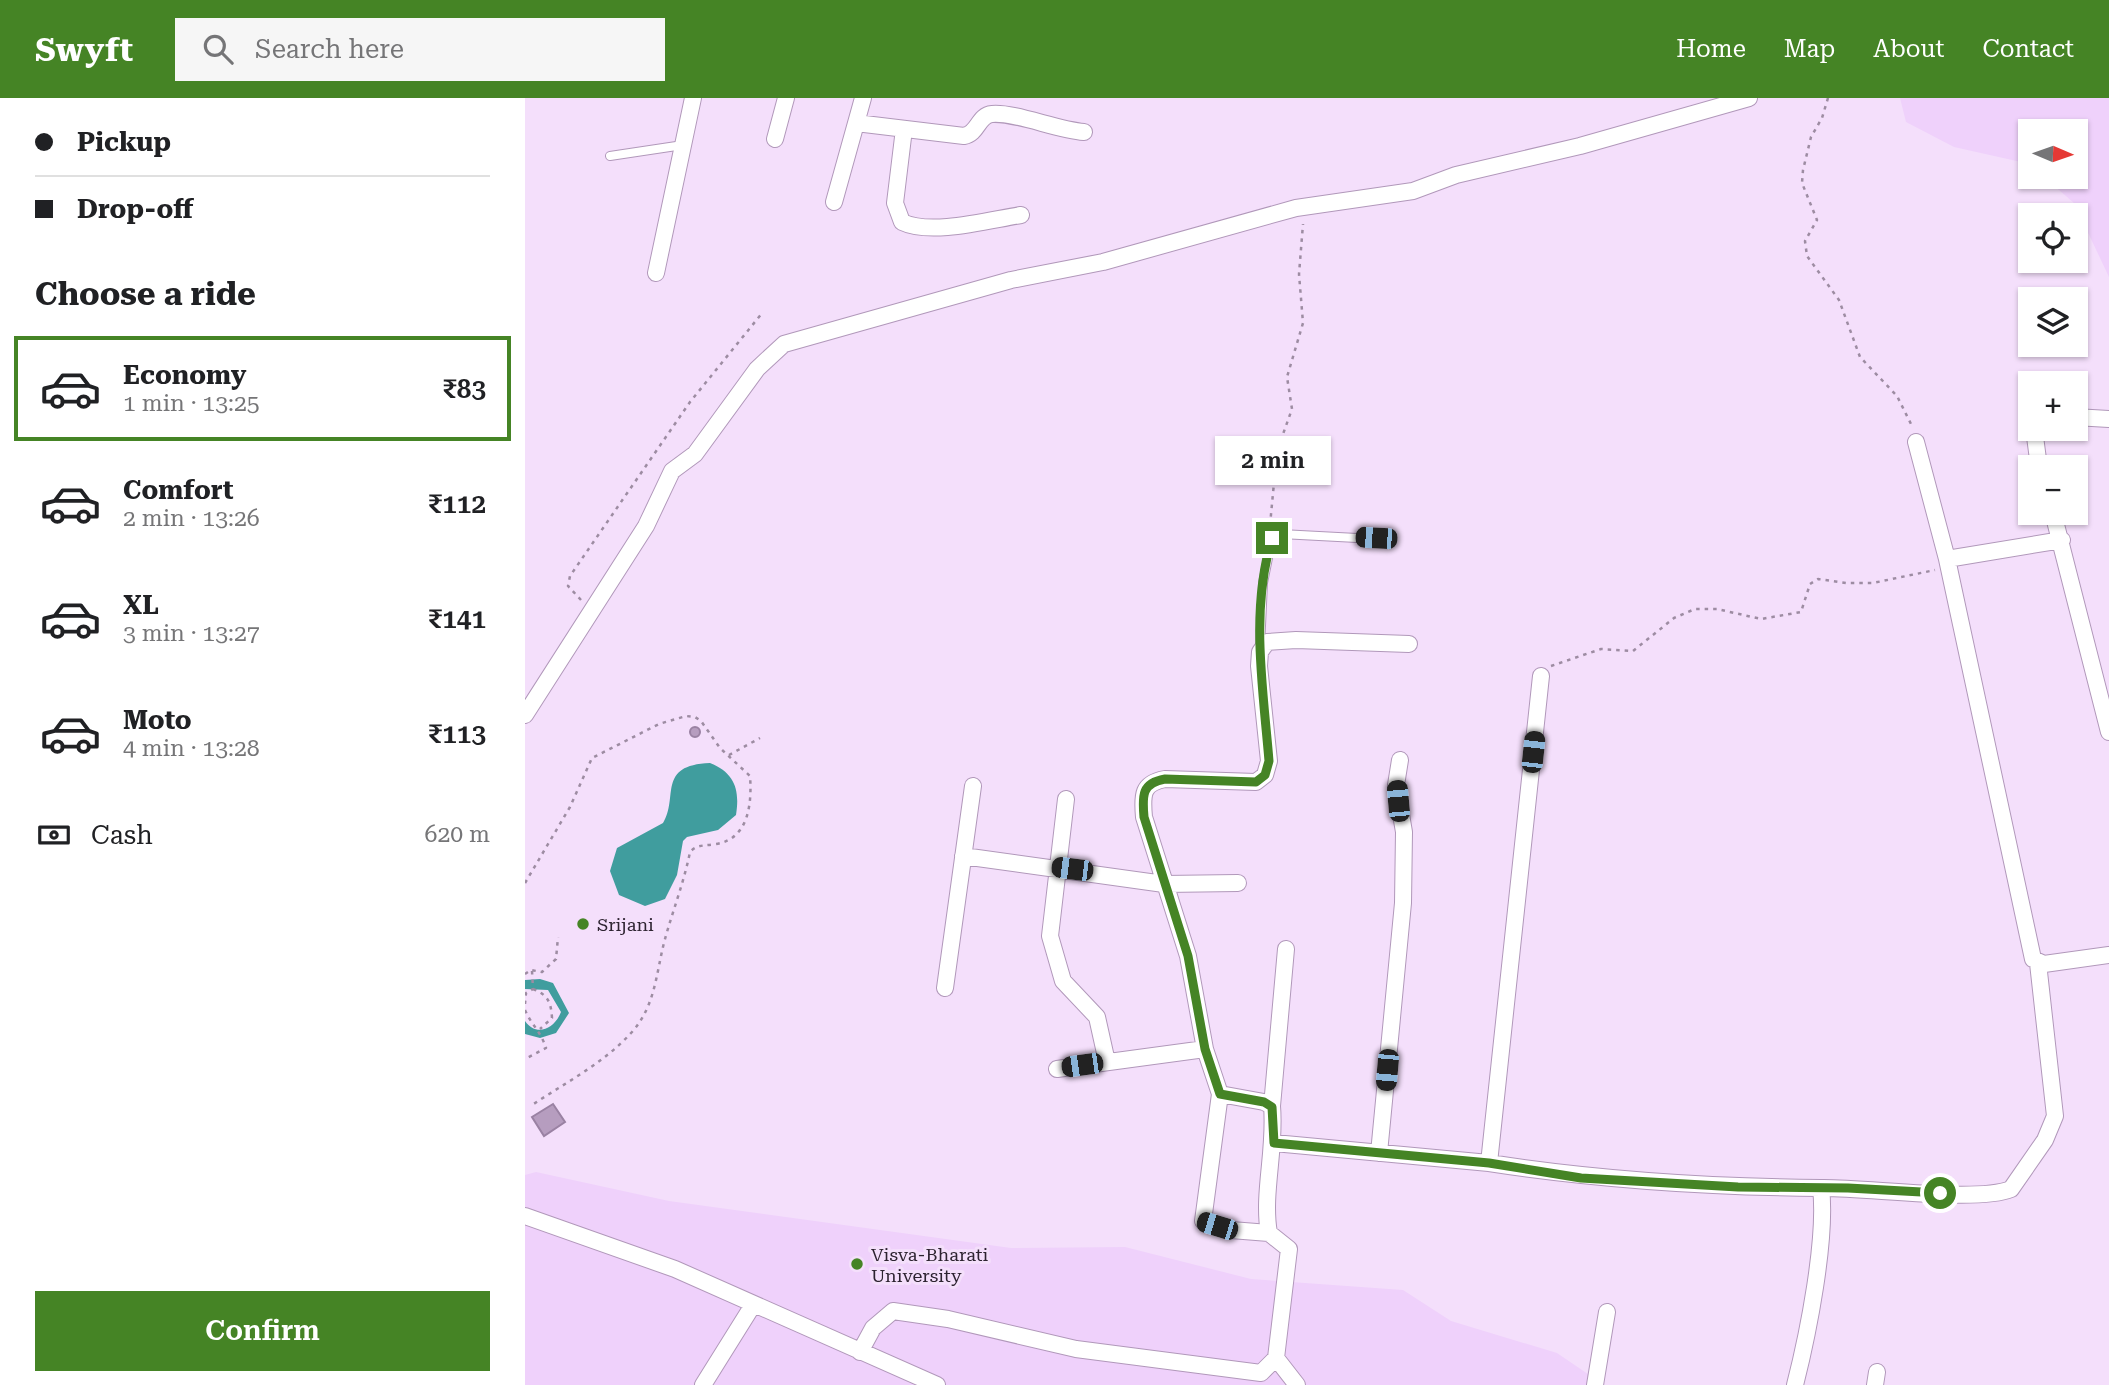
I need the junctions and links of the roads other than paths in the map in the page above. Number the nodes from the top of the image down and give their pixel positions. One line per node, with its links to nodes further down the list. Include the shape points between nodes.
1 (693, 98): 9 (street)
2 (786, 98): 8 (street)
3 (863, 98): 5 (street)
4 (1749, 98): 24 (street, via 1456,175 1413,191 1304,206 784,344 757,369 695,454 672,471 646,526)
5 (856, 123): 6 (street); 11 (street)
6 (904, 129): 7 (street, via 968,136 983,118 995,113); 12 (street, via 895,203 902,222 914,227 943,227)
7 (1084, 132)
8 (775, 139)
9 (685, 145): 10 (lane); 13 (street)
10 (610, 156)
11 (834, 202)
12 (1021, 215)
13 (656, 273)
14 (2088, 418): 15 (street)
15 (2109, 419)
16 (1916, 442): 20 (street)
17 (2057, 525): 19 (street)
18 (1376, 538): 22 (lane, via 1281,534 1272,538 1263,583)
19 (2062, 541): 20 (street); 25 (street)
20 (1947, 563): 35 (street, via 2031,953)
21 (1409, 644): 22 (street, via 1276,640 1266,642)
22 (1259, 652): 32 (street, via 1269,761 1265,775 1256,782 1165,779 1145,788 1144,817)
23 (1541, 676): 44 (street)
24 (525, 715)
25 (2109, 732)
26 (1400, 760): 43 (street, via 1396,785 1404,832 1403,904)
27 (973, 786): 29 (street)
28 (1066, 799): 30 (street)
29 (963, 856): 30 (street); 36 (street)
30 (1057, 867): 32 (street); 38 (street, via 1051,917 1053,952 1063,981 1097,1017)
31 (1238, 883): 32 (street)
32 (1164, 884): 37 (street, via 1188,956)
33 (1286, 949): 41 (street)
34 (2109, 955): 35 (street)
35 (2038, 963): 45 (street, via 2055,1116 2045,1140 2011,1189 1963,1194)
36 (945, 988)
37 (1205, 1049): 38 (street); 40 (street)
38 (1107, 1062): 39 (street)
39 (1057, 1069)
40 (1220, 1094): 41 (street); 47 (street, via 1203,1221 1231,1230)
41 (1272, 1107): 42 (street)
42 (1274, 1143): 43 (street); 47 (street, via 1266,1219)
43 (1379, 1153): 44 (street)
44 (1489, 1163): 45 (street, via 1581,1178)
45 (1821, 1188): 56 (street, via 1823,1207 1813,1288)
46 (525, 1216): 48 (street, via 674,1269)
47 (1269, 1233): 51 (street, via 1289,1249)
48 (754, 1305): 50 (street); 52 (street)
49 (1607, 1312): 55 (street)
50 (860, 1352): 51 (street, via 873,1328 893,1311 949,1319 1076,1349 1261,1373); 53 (street)
51 (1276, 1358): 54 (street)
52 (703, 1385)
53 (937, 1385)
54 (1297, 1385)
55 (1595, 1385)
56 (1795, 1385)

